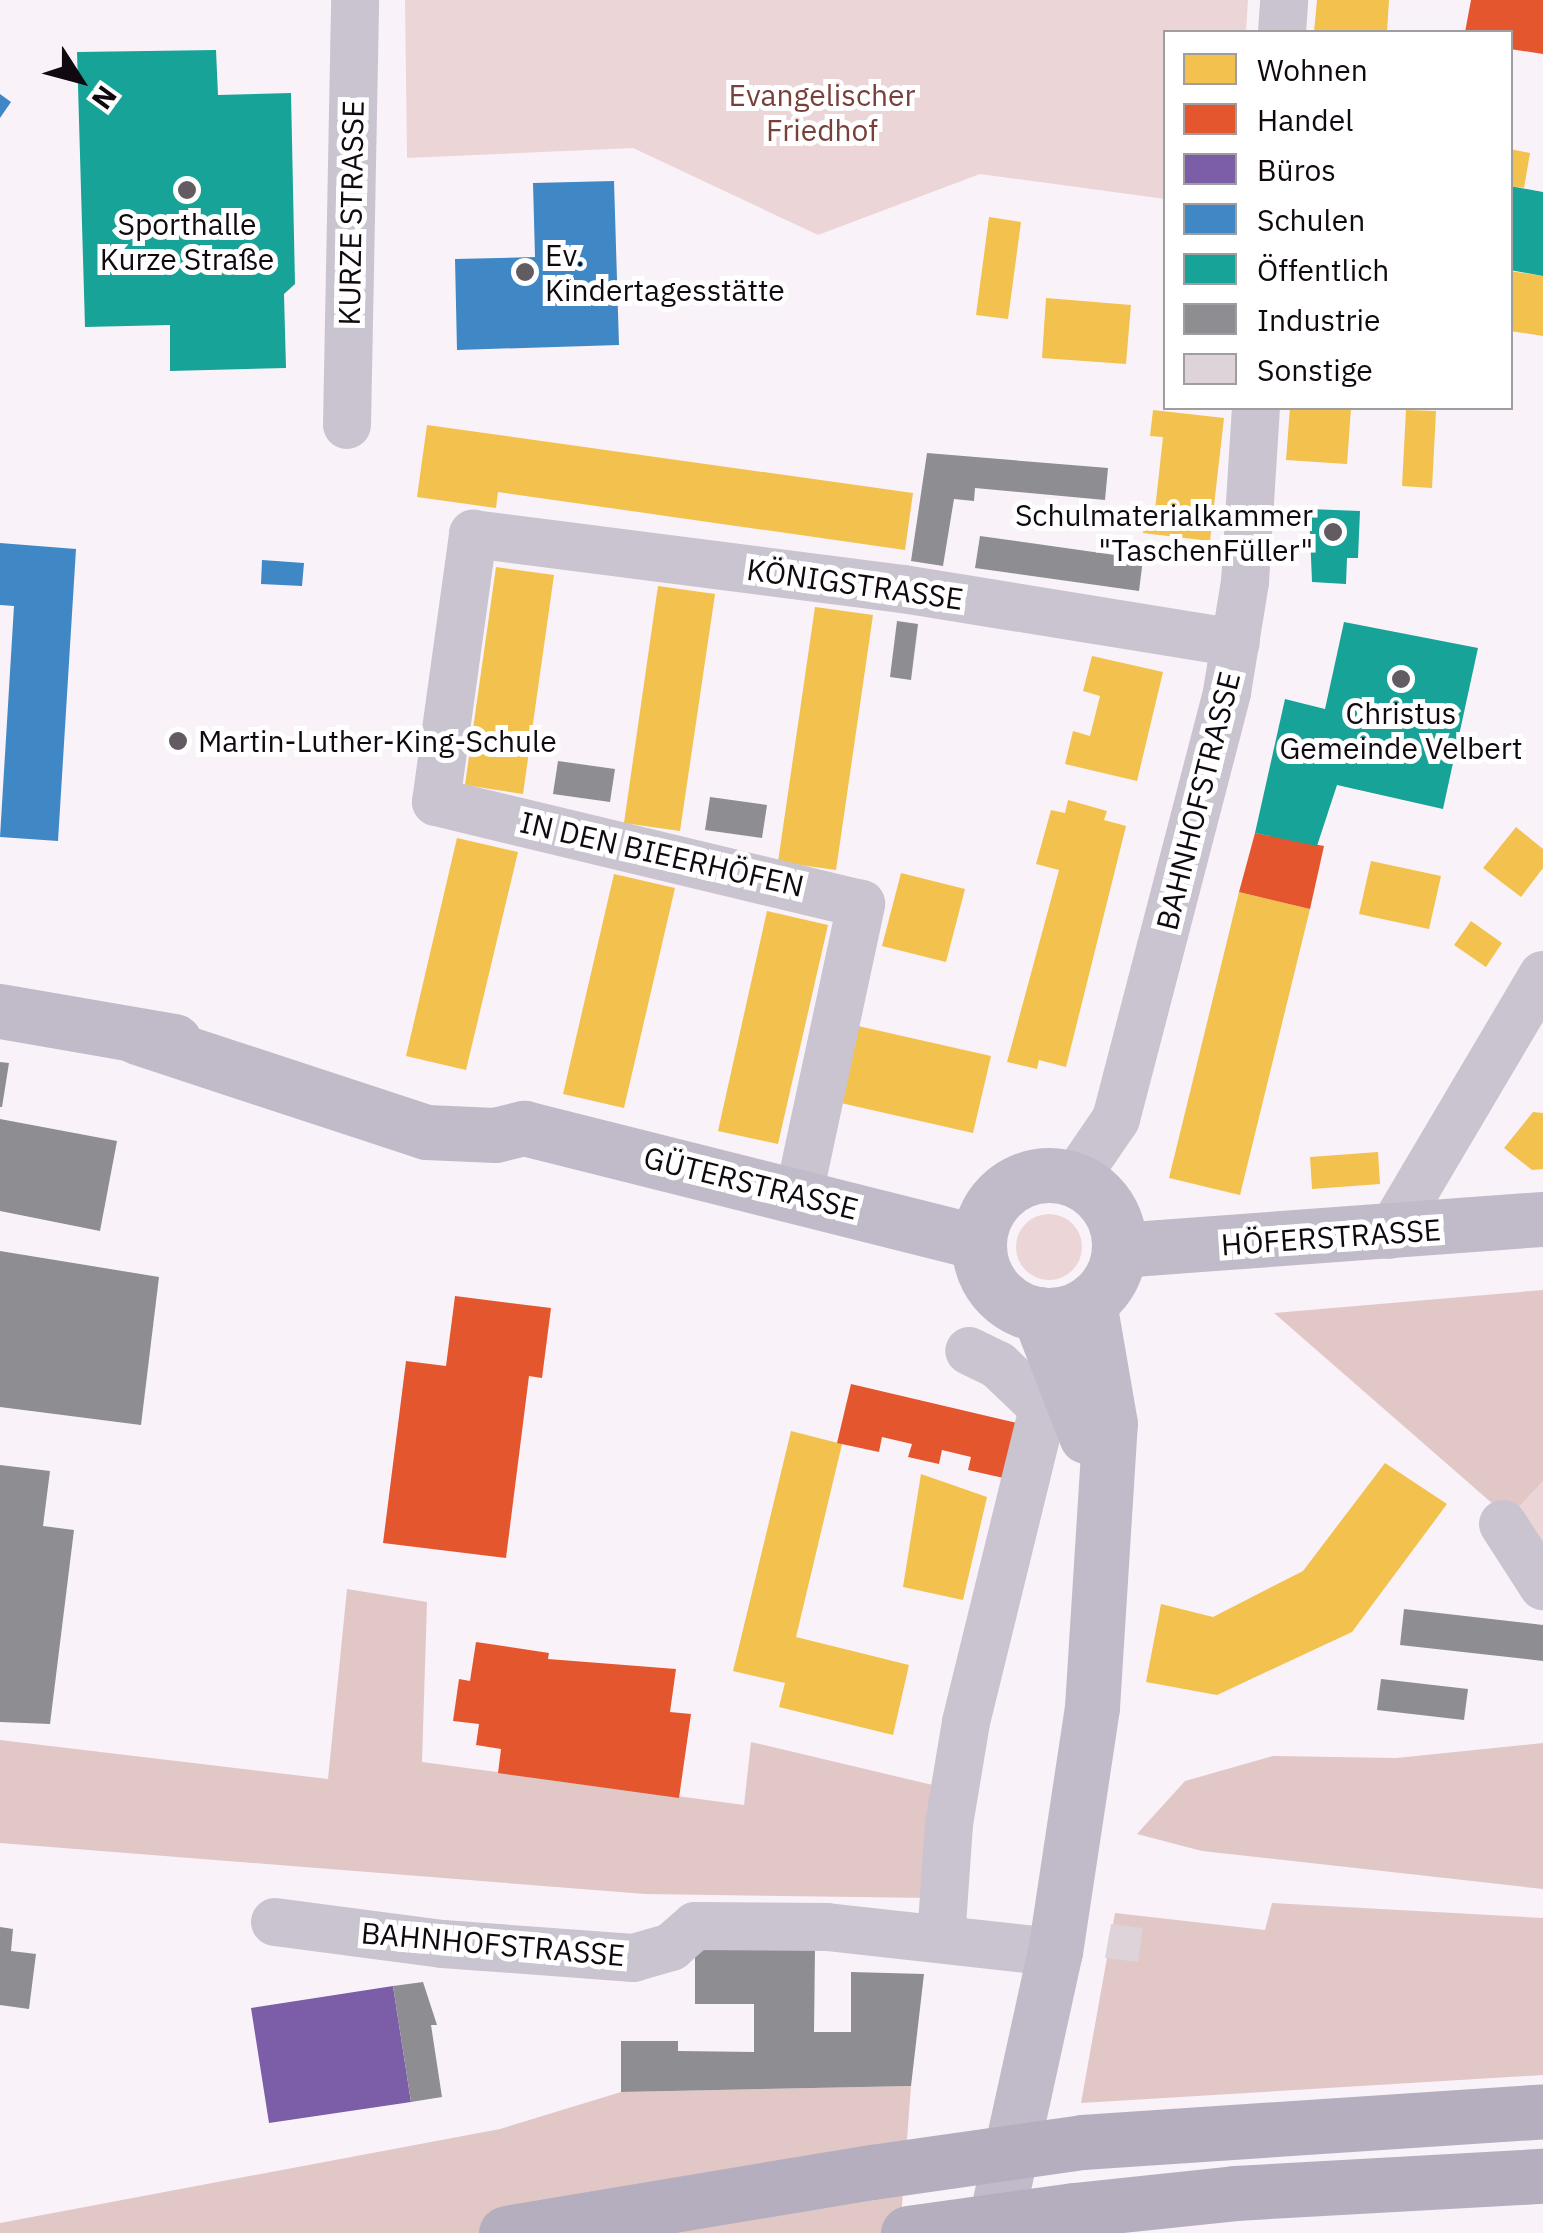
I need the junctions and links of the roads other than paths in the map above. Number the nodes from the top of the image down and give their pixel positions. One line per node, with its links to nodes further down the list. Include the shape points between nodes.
1 (355, 0): 5 (street, KURZE STRASSE)
2 (1284, 0): 3 (street)
3 (1282, 30)
4 (1256, 410): 7 (street, BAHNHOFSTRASSE)
5 (347, 425)
6 (474, 534): 7 (street, KÖNIGSTRASSE, via 903,590); 11 (street, IN DEN BIEERHÖFEN, via 436,802 861,904)
7 (1236, 643): 10 (street, BAHNHOFSTRASSE, via 1116,1119)
8 (1543, 975): 13 (street)
9 (0, 1011): 11 (main road, GÜTERSTRASSE, via 137,1038 240,1047 509,1112 524,1128)
10 (1076, 1176): 14 (main road, via 1042,1175 1008,1189 988,1213); 15 (main road, via 1106,1204)
11 (799, 1194): 14 (main road, GÜTERSTRASSE)
12 (1543, 1219): 13 (main road, HÖFERSTRASSE)
13 (1389, 1234): 15 (main road, HÖFERSTRASSE)
14 (977, 1242): 16 (main road, via 993,1289)
15 (1119, 1250): 16 (main road, via 1109,1280)
16 (1064, 1309): 22 (main road, via 1105,1548 1092,1707)
17 (969, 1351): 21 (street, via 998,1365 1043,1408 966,1722 949,1824)
18 (1503, 1524): 19 (street)
19 (1543, 1586)
20 (275, 1922): 21 (street, BAHNHOFSTRASSE, via 443,1944 633,1958 671,1948 695,1926 827,1927)
21 (941, 1939): 22 (street, BAHNHOFSTRASSE)
22 (1055, 1952): 27 (main road)
23 (1543, 2111): 25 (highway, bridge, via 1082,2142)
24 (1543, 2176): 26 (highway, bridge, via 1235,2193)
25 (506, 2233)
26 (908, 2233)
27 (992, 2233)

